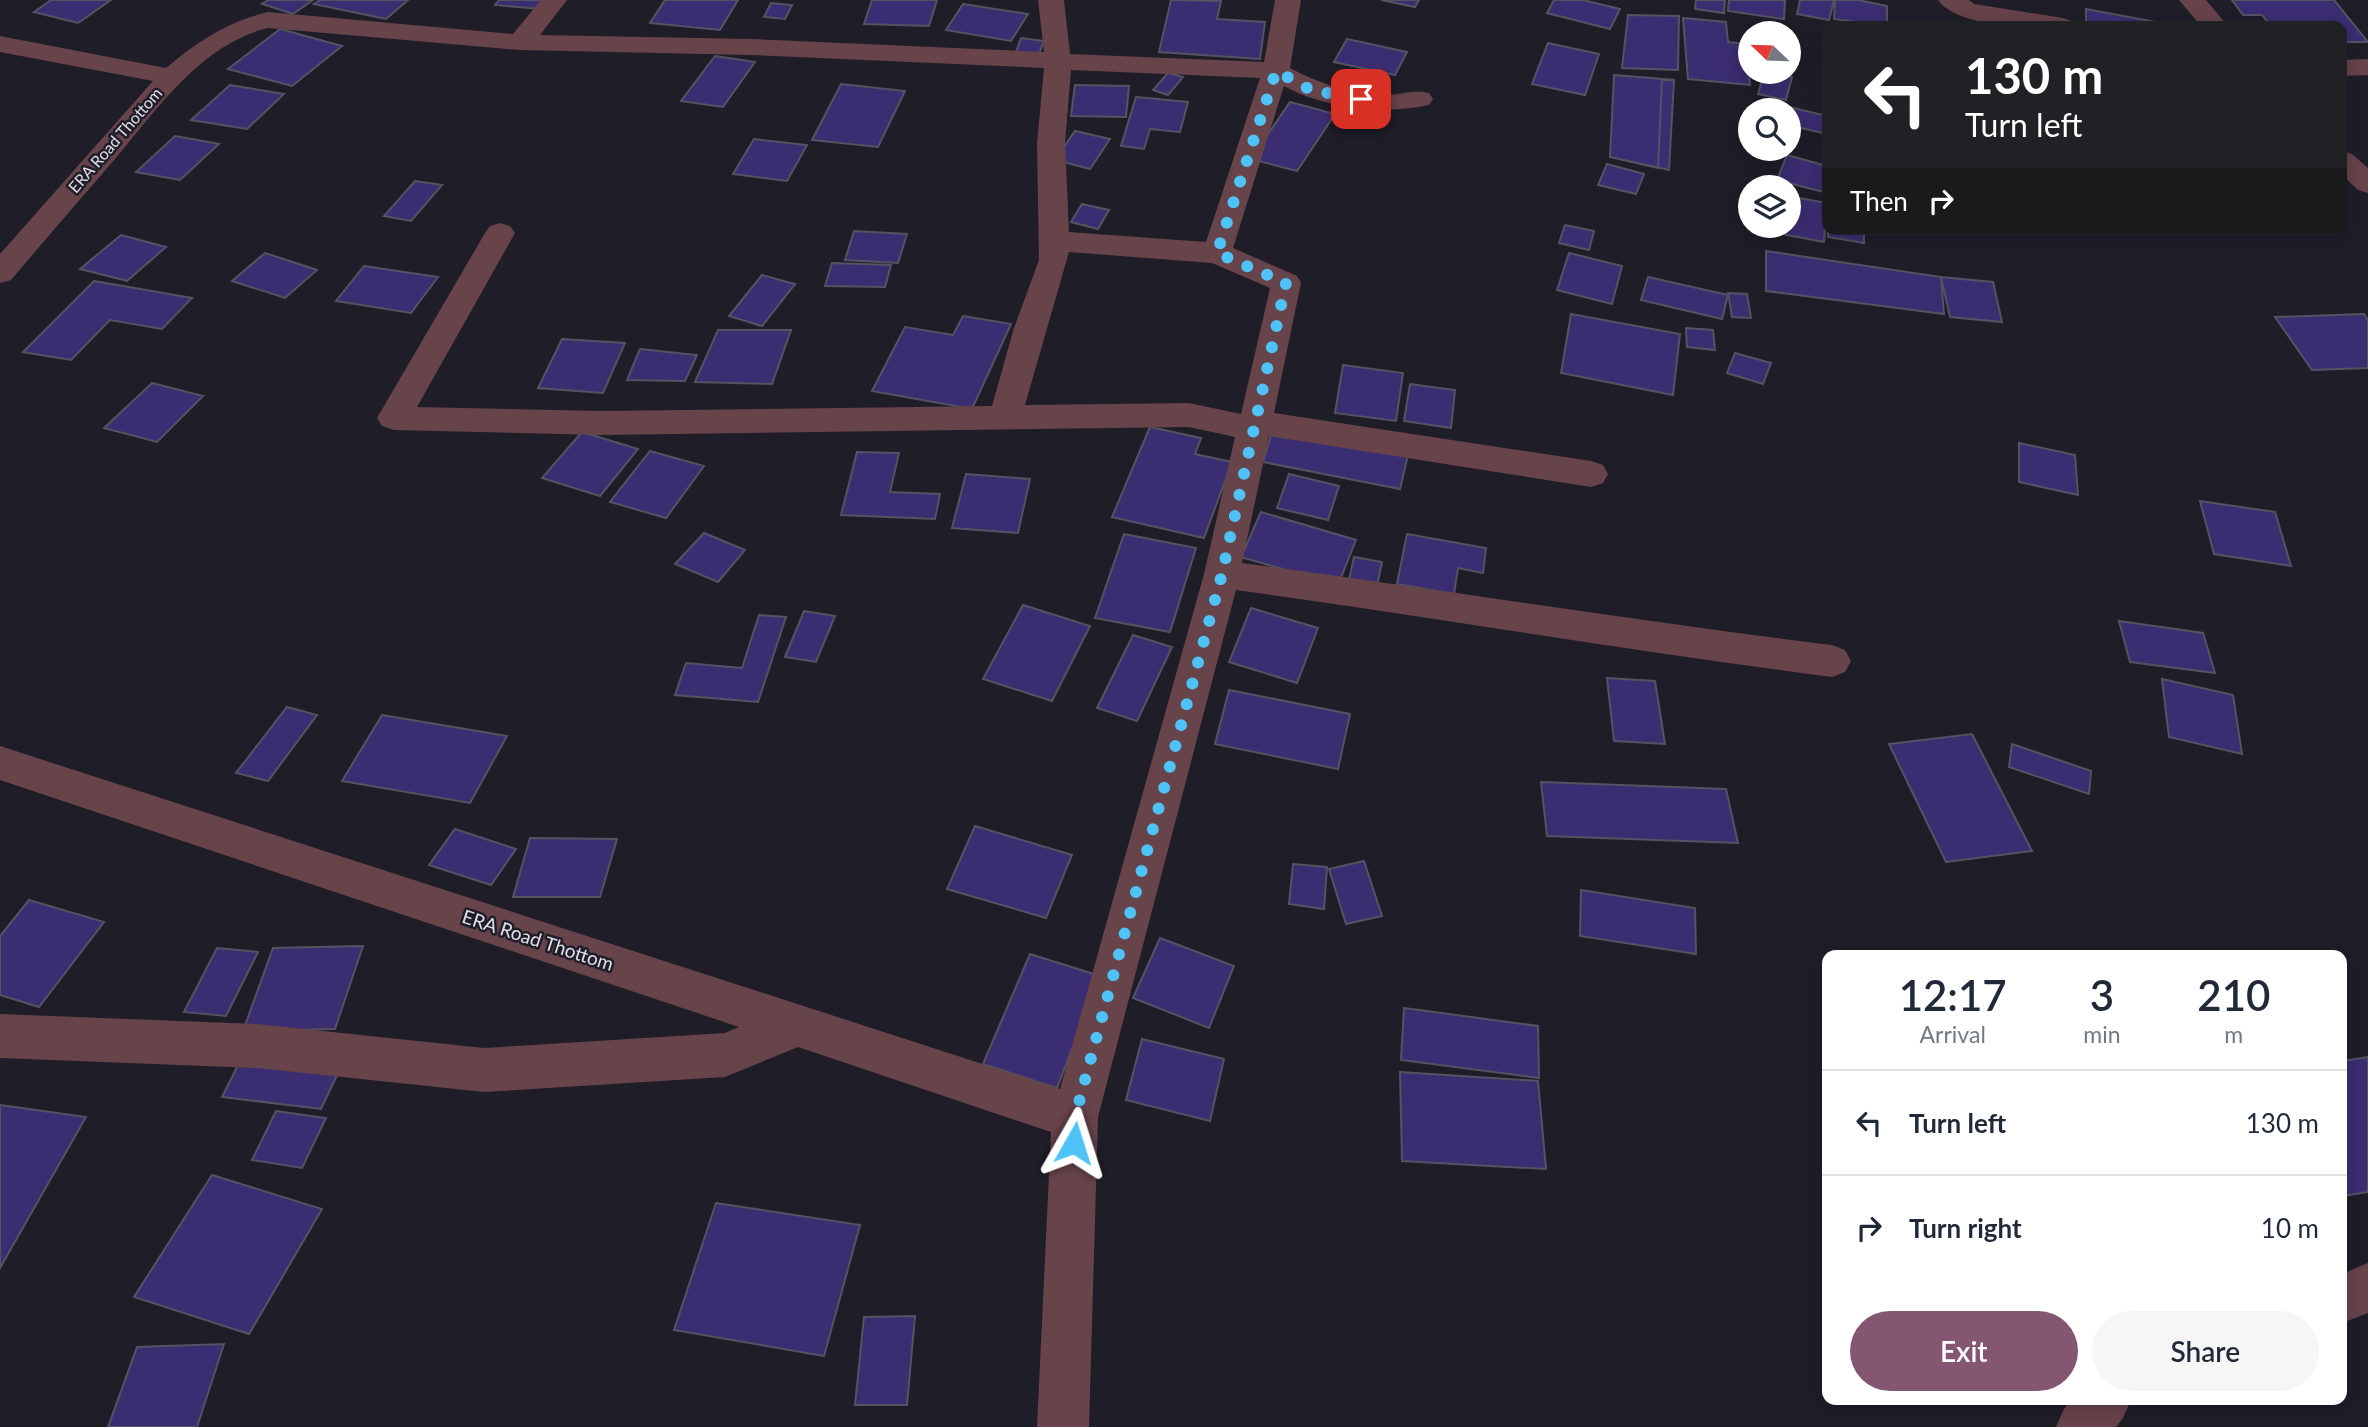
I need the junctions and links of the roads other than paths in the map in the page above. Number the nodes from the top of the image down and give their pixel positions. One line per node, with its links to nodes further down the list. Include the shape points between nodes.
1 (554, 0): 8 (street)
2 (1051, 0): 10 (street)
3 (1288, 0): 13 (street)
4 (1951, 0): 6 (street, via 1968,10)
5 (2192, 0): 7 (street)
6 (2033, 21)
7 (2211, 21)
8 (520, 42): 10 (street, via 898,53); 14 (street, via 268,20 243,24)
9 (0, 44): 14 (street, ERA Road Thottom)
10 (1058, 63): 13 (street); 19 (street, via 1051,143)
11 (2368, 67): 12 (street)
12 (2347, 68)
13 (1276, 71): 15 (street, via 1311,90 1385,103); 20 (street)
14 (171, 76): 21 (street, ERA Road Thottom)
15 (1419, 99)
16 (2347, 165): 17 (street)
17 (2368, 184)
18 (500, 233): 22 (street, via 394,418 601,423)
19 (1055, 241): 20 (street); 22 (street, via 1054,260)
20 (1217, 253): 23 (street, via 1286,283)
21 (0, 272)
22 (1005, 418): 23 (street, via 1189,415)
23 (1253, 426): 24 (street); 25 (street)
24 (1591, 474)
25 (1222, 574): 26 (street); 30 (street)
26 (1832, 661)
27 (0, 763): 28 (street, ERA Road Thottom)
28 (799, 1025): 29 (street, via 725,1055 484,1070 257,1046); 30 (street, ERA Road Thottom)
29 (0, 1036)
30 (1075, 1117): 34 (street)
31 (2368, 1288): 32 (street)
32 (2347, 1297)
33 (2101, 1405): 35 (street)
34 (1063, 1427)
35 (2082, 1427)

